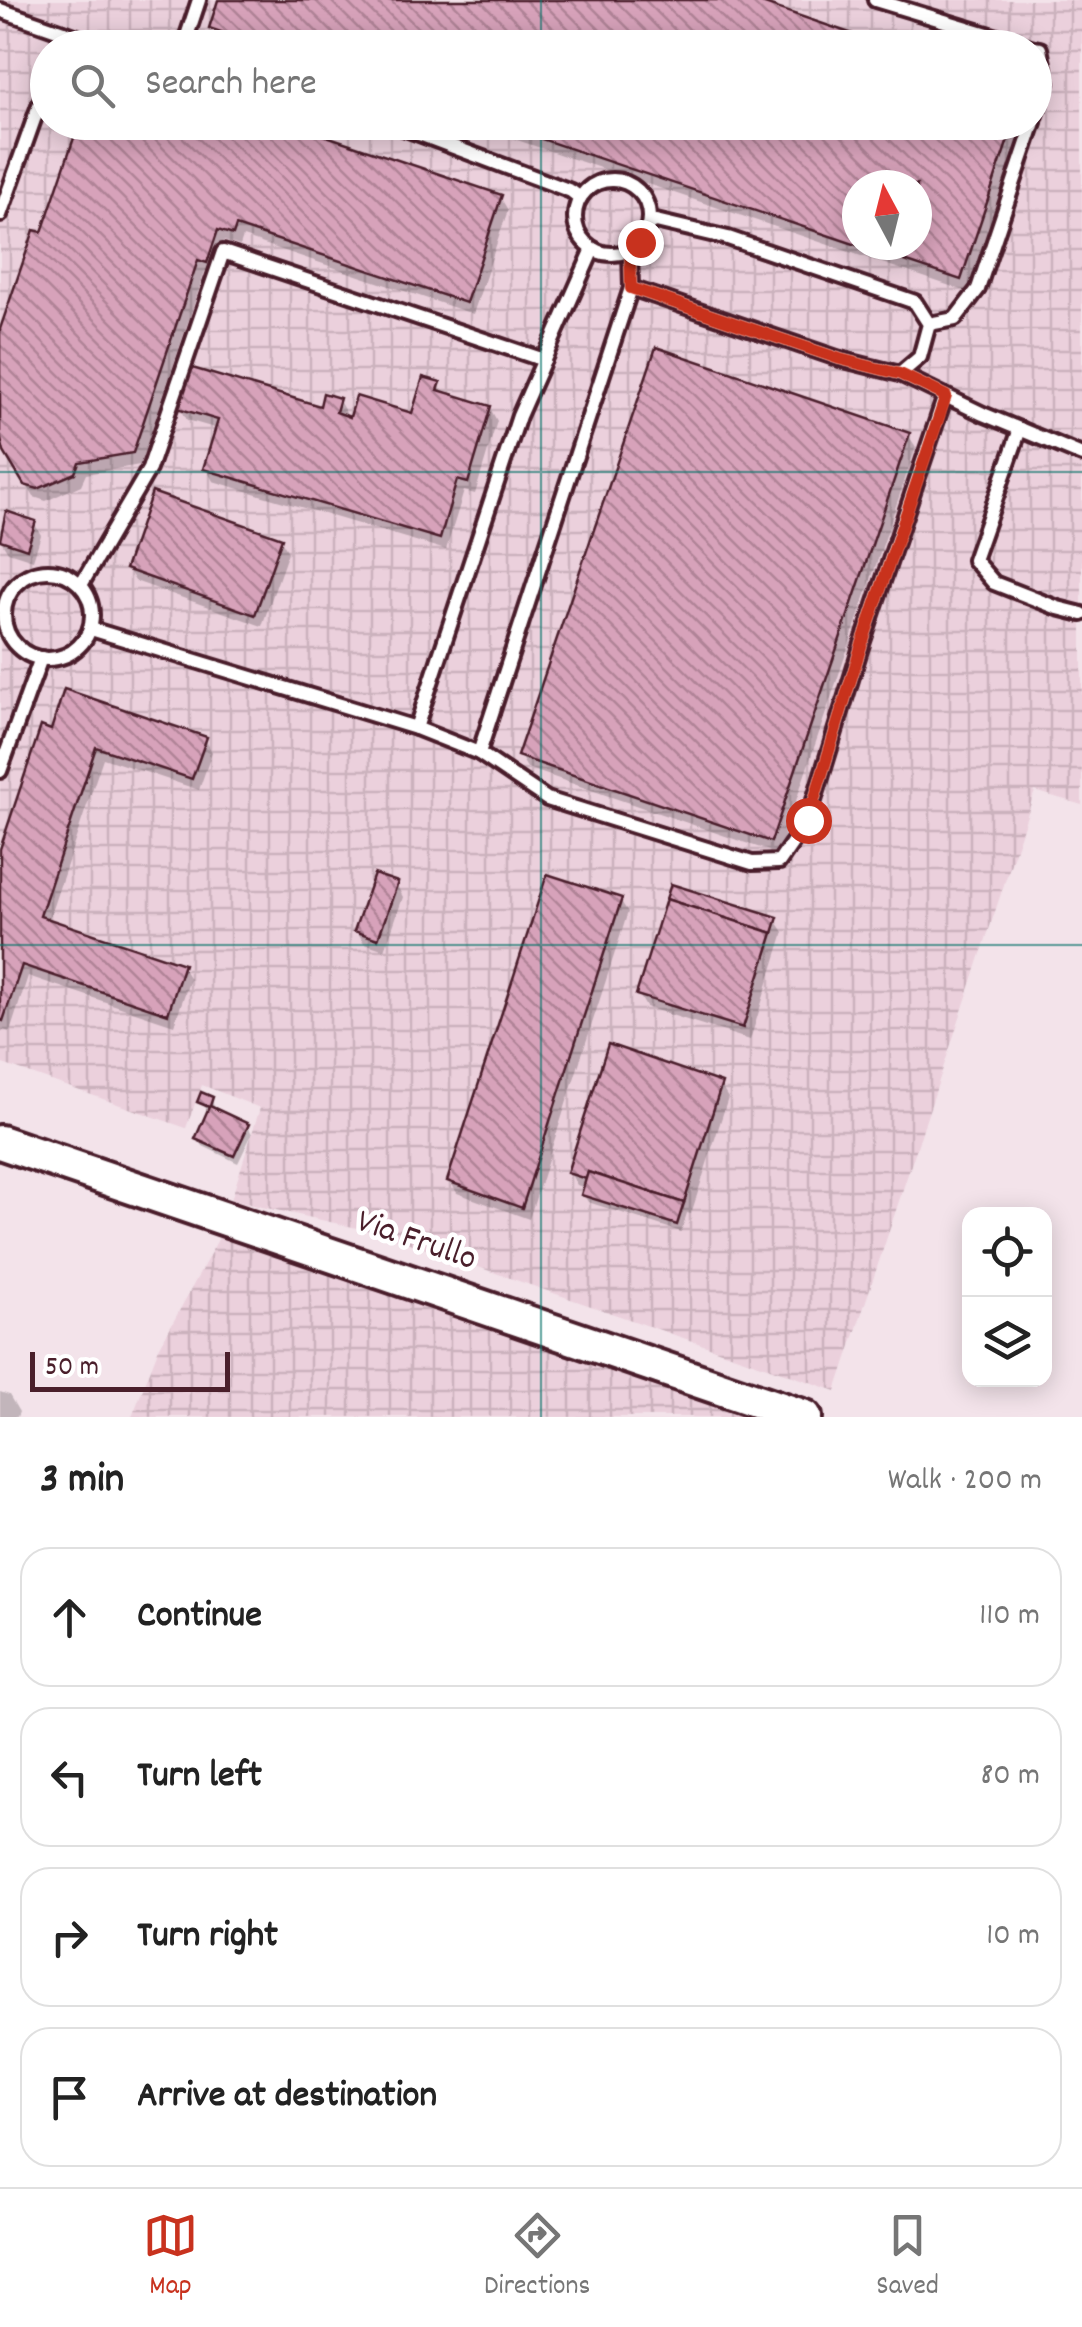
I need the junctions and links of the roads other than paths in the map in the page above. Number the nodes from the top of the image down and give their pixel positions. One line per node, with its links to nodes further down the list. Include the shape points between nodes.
1 (199, 0): 5 (lane)
2 (875, 0): 6 (lane)
3 (0, 10): 4 (lane)
4 (58, 30)
5 (189, 30)
6 (974, 30)
7 (30, 131): 11 (lane)
8 (435, 140): 10 (lane)
9 (1028, 140): 16 (lane, via 978,289 954,319)
10 (580, 198): 12 (lane, via 597,183 627,183 646,200); 13 (lane, via 575,222)
11 (0, 215)
12 (649, 223): 14 (lane); 16 (lane, via 728,238 916,302)
13 (593, 249): 14 (lane); 17 (lane)
14 (630, 250): 15 (lane)
15 (631, 288): 18 (lane); 30 (lane)
16 (930, 324): 18 (lane, via 920,357)
17 (544, 360): 23 (lane, via 223,252 149,469); 29 (lane, via 519,416)
18 (900, 374): 19 (lane)
19 (946, 396): 20 (lane); 30 (lane, via 808,820 779,862 752,863 547,799)
20 (1020, 429): 21 (lane); 25 (lane, via 974,560 994,583)
21 (1082, 455)
22 (0, 576): 24 (lane)
23 (81, 585): 24 (lane, via 54,571); 27 (lane, via 90,601)
24 (15, 587): 26 (lane)
25 (1082, 614)
26 (2, 627): 28 (lane, via 26,653)
27 (91, 628): 28 (lane, via 70,654); 29 (lane)
28 (41, 658): 31 (lane)
29 (416, 728): 30 (lane)
30 (478, 753)
31 (0, 772)
32 (0, 1142): 33 (street, Via Frullo)
33 (805, 1417)

